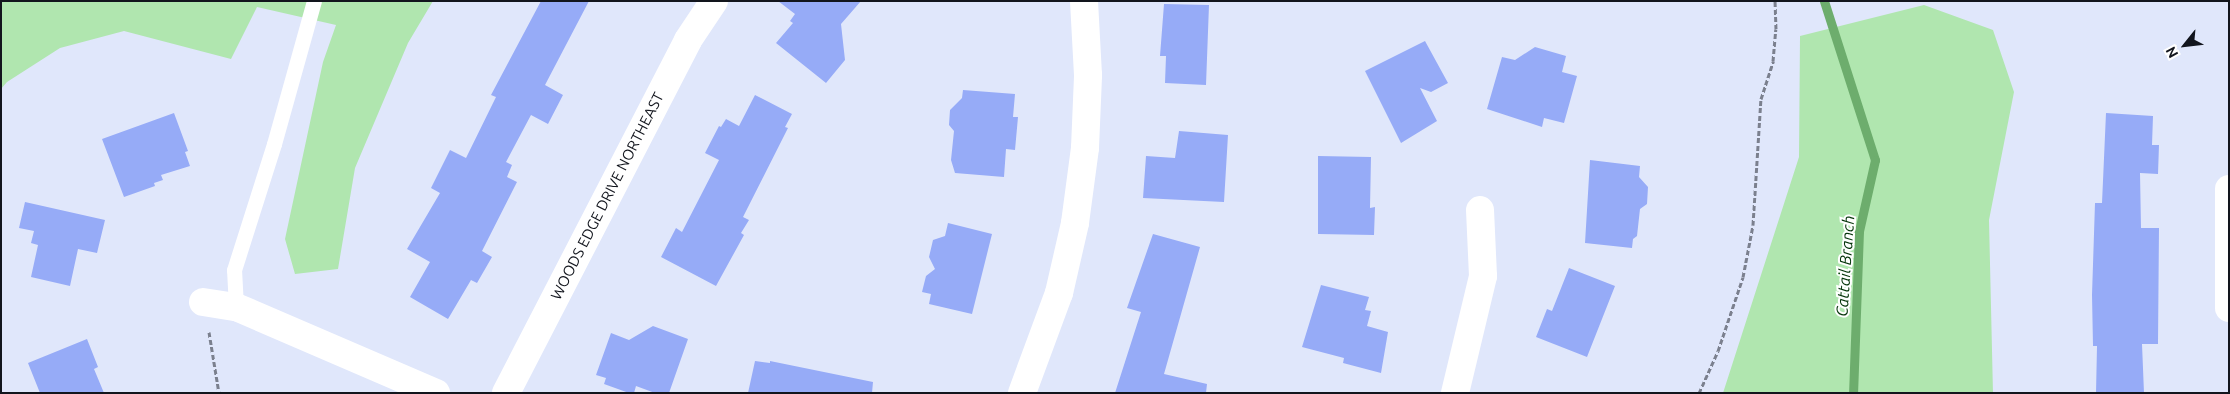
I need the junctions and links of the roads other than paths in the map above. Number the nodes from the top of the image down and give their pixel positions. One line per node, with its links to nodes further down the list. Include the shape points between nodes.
1 (314, 1): 7 (lane, via 234,270)
2 (714, 1): 10 (street, WOODS EDGE DRIVE NORTHEAST, via 688,40)
3 (1084, 1): 11 (street, via 1085,148 1075,223 1059,293)
4 (2229, 189): 8 (street)
5 (1480, 210): 12 (street, via 1483,276)
6 (203, 302): 7 (street)
7 (236, 307): 9 (street)
8 (2229, 308)
9 (436, 393)
10 (506, 393)
11 (1022, 393)
12 (1455, 393)

